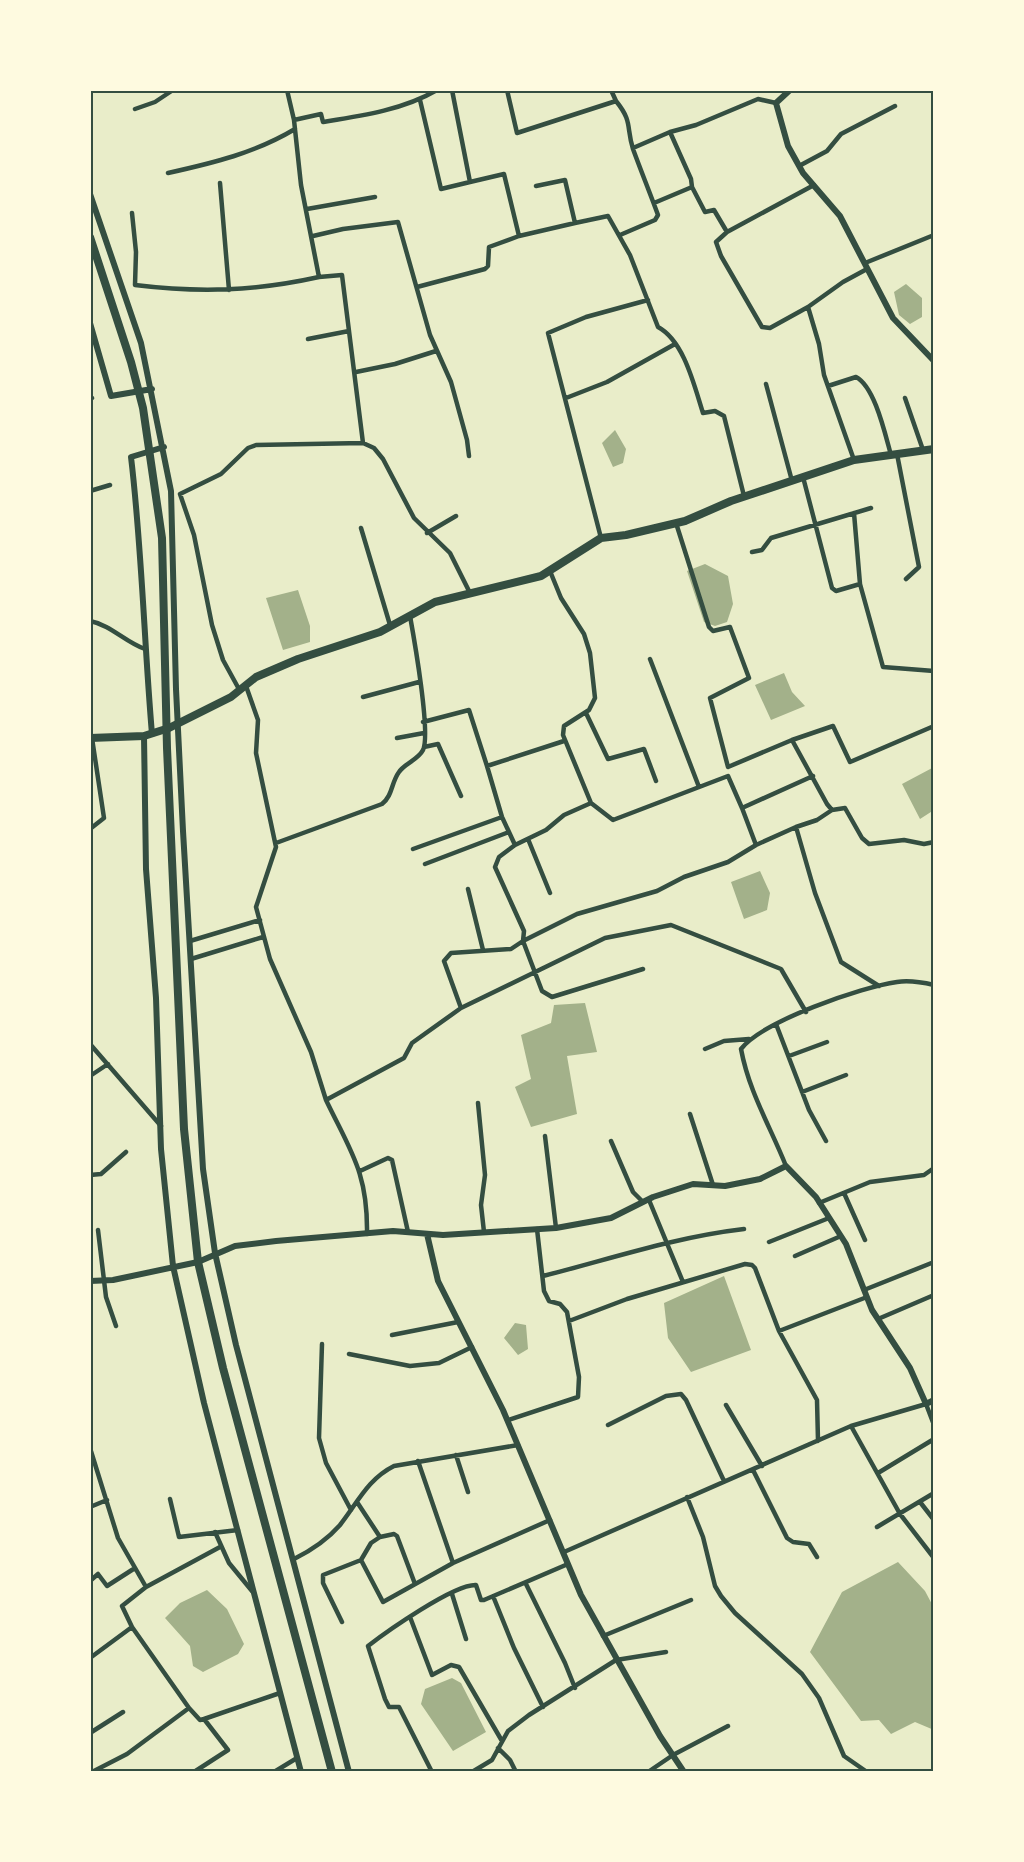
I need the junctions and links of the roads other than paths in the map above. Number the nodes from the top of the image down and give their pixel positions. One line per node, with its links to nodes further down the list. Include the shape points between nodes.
1 (173, 90): 12 (street)
2 (287, 90): 13 (street)
3 (437, 90): 8 (street)
4 (452, 90): 19 (street)
5 (507, 90): 9 (street, via 516,134)
6 (611, 90): 9 (street)
7 (790, 90): 10 (street)
8 (420, 100): 13 (street, via 364,116 323,122 321,114); 19 (street, via 441,189)
9 (616, 102): 16 (street, via 630,122)
10 (776, 103): 15 (street, via 758,99); 17 (street, via 788,146)
11 (895, 106): 17 (street, via 842,134 827,151)
12 (135, 109)
13 (294, 120): 14 (street)
14 (295, 129): 18 (street, via 239,156); 27 (street)
15 (670, 132): 16 (street); 23 (street)
16 (633, 148): 26 (street)
17 (800, 166): 21 (street)
18 (168, 173)
19 (470, 182): 34 (street, via 504,174)
20 (220, 183): 39 (street)
21 (814, 185): 30 (street); 36 (street, via 840,216)
22 (536, 186): 29 (street, via 565,180)
23 (692, 187): 26 (street); 30 (street, via 705,212 714,210)
24 (90, 194): 51 (street, via 141,344)
25 (375, 197): 27 (street)
26 (654, 202): 31 (street, via 658,215 655,220)
27 (307, 209): 33 (street)
28 (132, 213): 39 (street, via 135,285 199,292)
29 (574, 223): 31 (street, via 608,216); 34 (street)
30 (727, 232): 41 (street, via 716,242 721,256 762,327 770,328)
31 (620, 235): 40 (street)
32 (934, 235): 36 (street)
33 (313, 236): 37 (street); 38 (street, via 398,222)
34 (519, 236): 38 (street, via 489,247 488,266 484,269)
35 (90, 237): 174 (main road, via 143,408 162,538 184,1118)
36 (866, 266): 41 (street); 47 (street, via 893,318)
37 (319, 277): 39 (street); 43 (street, via 342,275)
38 (417, 287): 46 (street)
39 (229, 290)
40 (648, 300): 45 (street, via 657,327 669,334); 52 (street, via 586,317 548,333)
41 (808, 307): 50 (street)
42 (90, 323): 51 (street, via 111,396)
43 (349, 331): 44 (street); 48 (street)
44 (308, 339)
45 (675, 344): 52 (street, via 607,382); 65 (street, via 703,413 716,411 724,416)
46 (436, 351): 48 (street); 59 (street, via 451,382)
47 (934, 362)
48 (356, 372): 54 (street)
49 (766, 384): 62 (street)
50 (828, 386): 58 (street, via 856,377 864,383); 60 (street)
51 (152, 389): 55 (street)
52 (566, 398): 73 (street)
53 (906, 398): 57 (street)
54 (363, 443): 72 (street, via 383,459 414,518); 86 (street, via 256,445 220,474 180,494 194,535 222,660)
55 (164, 447): 82 (street, via 131,457 142,547); 90 (street, via 171,491)
56 (934, 449): 57 (main road)
57 (923, 450): 58 (main road)
58 (894, 454): 60 (main road); 76 (street, via 919,567)
59 (469, 456)
60 (854, 460): 61 (main road)
61 (803, 477): 62 (main road); 70 (street)
62 (792, 481): 65 (main road)
63 (110, 485): 64 (street)
64 (90, 491)
65 (744, 496): 69 (main road)
66 (871, 508): 67 (street)
67 (854, 513): 70 (street); 77 (street)
68 (456, 516): 72 (street)
69 (676, 523): 73 (main road); 96 (street, via 709,627 713,631 730,627 749,678 710,698 728,767)
70 (814, 525): 74 (street, via 771,538 762,550); 77 (street, via 832,588 836,591)
71 (361, 528): 81 (street)
72 (427, 533): 78 (street, via 450,553)
73 (601, 538): 75 (main road)
74 (752, 552)
75 (550, 571): 78 (main road); 88 (street, via 590,653 595,698)
76 (906, 579)
77 (860, 584): 84 (street, via 883,667)
78 (471, 595): 79 (main road, via 435,602)
79 (410, 616): 81 (main road); 85 (street)
80 (90, 621): 82 (street, via 103,624 129,643)
81 (390, 625): 86 (main road, via 380,632 298,659)
82 (145, 649): 93 (street)
83 (650, 658): 102 (street)
84 (934, 671)
85 (420, 682): 87 (street); 89 (street)
86 (243, 688): 90 (main road); 113 (street, via 258,720 256,753)
87 (363, 697)
88 (586, 713): 97 (street, via 564,726); 101 (street, via 608,759 644,749)
89 (423, 722): 92 (street); 99 (street, via 469,710)
90 (178, 724): 93 (main road); 122 (street)
91 (934, 726): 96 (street, via 850,762 833,726)
92 (424, 733): 95 (street); 98 (street)
93 (152, 734): 94 (main road); 146 (street, via 143,773)
94 (91, 738): 109 (street, via 104,818)
95 (397, 738)
96 (792, 740): 100 (street)
97 (564, 741): 99 (street); 104 (street)
98 (424, 747): 103 (street, via 438,744); 113 (street, via 397,774 392,793 382,804)
99 (487, 766): 107 (street)
100 (813, 776): 105 (street); 106 (street)
101 (656, 781)
102 (699, 787): 104 (street, via 613,820); 105 (street, via 728,776)
103 (461, 796)
104 (591, 803): 111 (street)
105 (742, 808): 115 (street)
106 (832, 810): 108 (street); 112 (street, via 845,808 869,844)
107 (502, 817): 110 (street); 116 (street)
108 (796, 827): 115 (street); 129 (street, via 841,962)
109 (90, 829)
110 (509, 832): 114 (street); 117 (street)
111 (528, 839): 114 (street); 119 (street)
112 (934, 842)
113 (276, 843): 120 (street, via 256,907)
114 (515, 844): 123 (street, via 499,857 495,867 524,931)
115 (756, 845): 123 (street, via 728,862 657,891 577,914)
116 (413, 849)
117 (425, 864)
118 (468, 889): 124 (street)
119 (550, 893)
120 (260, 920): 121 (street); 122 (street)
121 (263, 937): 125 (street); 143 (street, via 311,1052)
122 (190, 941): 125 (street)
123 (523, 941): 124 (street, via 511,949); 127 (street)
124 (483, 950): 131 (street, via 451,953 444,961)
125 (191, 959): 172 (street, via 203,1169)
126 (643, 969): 127 (street, via 552,997 542,991)
127 (535, 970): 131 (street); 132 (street, via 605,938 671,925 781,969)
128 (934, 985): 129 (street, via 917,981); 130 (street)
129 (879, 986): 132 (street)
130 (934, 997)
131 (461, 1008): 143 (street, via 412,1042 404,1058)
132 (806, 1012): 133 (street)
133 (776, 1024): 134 (street); 138 (street)
134 (749, 1039): 137 (street, via 724,1041); 151 (street, via 741,1049 745,1071)
135 (827, 1042): 138 (street)
136 (90, 1044): 139 (street)
137 (705, 1049)
138 (789, 1056): 142 (street)
139 (108, 1065): 141 (street); 146 (street)
140 (846, 1075): 142 (street)
141 (90, 1076)
142 (802, 1092): 148 (street)
143 (326, 1100): 153 (street)
144 (478, 1104): 165 (street, via 485,1175)
145 (690, 1114): 155 (street)
146 (161, 1126): 176 (street)
147 (545, 1136): 160 (street)
148 (826, 1141)
149 (611, 1142): 157 (street, via 633,1192)
150 (126, 1152): 154 (street, via 101,1174)
151 (786, 1166): 155 (street, via 760,1179); 158 (street)
152 (934, 1168): 156 (street, via 924,1175 870,1182)
153 (360, 1171): 164 (street, via 388,1158 392,1160); 166 (street, via 368,1205)
154 (90, 1175)
155 (713, 1185): 157 (street, via 693,1184)
156 (844, 1193): 158 (street); 169 (street)
157 (646, 1201): 160 (street, via 611,1218); 170 (street)
158 (819, 1203): 159 (street)
159 (829, 1218): 168 (street); 171 (street)
160 (556, 1228): 161 (street)
161 (537, 1229): 165 (street); 177 (street)
162 (744, 1229): 170 (street)
163 (98, 1230): 179 (street)
164 (408, 1232): 166 (street); 167 (street)
165 (484, 1232): 167 (street)
166 (367, 1234): 172 (street, via 235,1246)
167 (427, 1234): 185 (street, via 438,1281)
168 (841, 1236): 173 (street); 181 (street)
169 (865, 1240)
170 (667, 1242): 177 (street); 180 (street)
171 (769, 1242)
172 (215, 1253): 174 (street); 229 (street)
173 (795, 1256)
174 (198, 1262): 176 (street); 266 (main road)
175 (934, 1262): 181 (street)
176 (172, 1266): 179 (street); 222 (street)
177 (543, 1276): 184 (street, via 549,1301 567,1311)
178 (90, 1281): 179 (street)
179 (104, 1281): 186 (street)
180 (683, 1282): 184 (street); 187 (street, via 752,1265)
181 (866, 1294): 183 (street); 187 (street)
182 (934, 1295): 183 (street)
183 (878, 1319): 193 (street, via 910,1368)
184 (569, 1321): 195 (street, via 579,1377 578,1397)
185 (458, 1322): 188 (street); 190 (street)
186 (116, 1326)
187 (779, 1331): 200 (street, via 817,1400)
188 (392, 1335)
189 (322, 1344): 217 (street, via 319,1438 326,1463)
190 (472, 1347): 191 (street, via 439,1363 410,1366); 195 (street)
191 (349, 1354)
192 (934, 1400): 193 (street)
193 (926, 1404): 197 (street); 198 (street)
194 (726, 1405): 205 (street)
195 (508, 1420): 201 (street)
196 (608, 1425): 208 (street, via 666,1396 681,1394)
197 (934, 1425)
198 (851, 1426): 200 (street); 207 (street)
199 (934, 1438): 207 (street)
200 (818, 1441): 205 (street)
201 (518, 1445): 203 (street); 219 (street)
202 (90, 1448): 213 (street)
203 (456, 1455): 204 (street); 209 (street)
204 (418, 1461): 214 (street, via 380,1473); 231 (street)
205 (762, 1466): 206 (street)
206 (753, 1470): 208 (street); 227 (street, via 787,1538 809,1544)
207 (878, 1473): 218 (street)
208 (724, 1481): 211 (street)
209 (468, 1492)
210 (934, 1492): 215 (street)
211 (687, 1497): 226 (street); 273 (street, via 721,1596 802,1674 819,1698 844,1756)
212 (170, 1499): 223 (street, via 179,1537)
213 (107, 1500): 216 (street); 233 (street, via 118,1538)
214 (357, 1502): 217 (street); 224 (street)
215 (920, 1502): 218 (street); 220 (street)
216 (90, 1508)
217 (351, 1510): 229 (street, via 323,1542)
218 (900, 1514): 221 (street); 228 (street)
219 (550, 1520): 226 (street); 231 (street)
220 (934, 1520)
221 (877, 1527)
222 (239, 1530): 223 (street); 238 (street)
223 (215, 1532): 225 (street)
224 (380, 1537): 230 (street, via 371,1543); 235 (street, via 397,1536)
225 (220, 1547): 237 (street); 238 (street)
226 (564, 1552): 232 (street)
227 (817, 1557)
228 (934, 1558)
229 (294, 1559): 267 (street)
230 (361, 1560): 235 (street, via 383,1602); 243 (street, via 323,1575)
231 (453, 1563): 235 (street)
232 (568, 1564): 236 (street); 245 (street)
233 (135, 1568): 234 (street, via 107,1586 98,1574); 237 (street)
234 (90, 1581)
235 (415, 1584)
236 (526, 1584): 240 (street); 250 (street)
237 (146, 1587): 244 (street, via 122,1606)
238 (254, 1593): 251 (street)
239 (452, 1594): 240 (street, via 473,1584 481,1600); 242 (street); 246 (street)
240 (493, 1596): 252 (street)
241 (691, 1600): 245 (street)
242 (410, 1617): 258 (street, via 432,1675 452,1665 459,1667); 268 (street, via 368,1646 389,1707 399,1707)
243 (342, 1622)
244 (132, 1627): 248 (street); 253 (street)
245 (603, 1636): 249 (street)
246 (466, 1638)
247 (666, 1652): 249 (street)
248 (90, 1658)
249 (616, 1660): 250 (street); 260 (street)
250 (575, 1688): 252 (street)
251 (280, 1693): 255 (street); 261 (street)
252 (543, 1707): 258 (street, via 508,1731)
253 (189, 1708): 255 (street, via 200,1720); 262 (street, via 127,1754)
254 (123, 1712): 257 (street)
255 (204, 1719): 263 (street, via 228,1750)
256 (728, 1726): 260 (street)
257 (90, 1733)
258 (502, 1741): 259 (street)
259 (498, 1748): 269 (street, via 492,1760); 270 (street)
260 (673, 1755): 271 (street); 272 (street)
261 (297, 1758): 264 (street); 265 (street)
262 (92, 1772)
263 (194, 1772)
264 (274, 1772)
265 (301, 1772)
266 (332, 1772)
267 (349, 1772)
268 (432, 1772)
269 (472, 1772)
270 (516, 1772)
271 (648, 1772)
272 (684, 1772)
273 (867, 1772)

